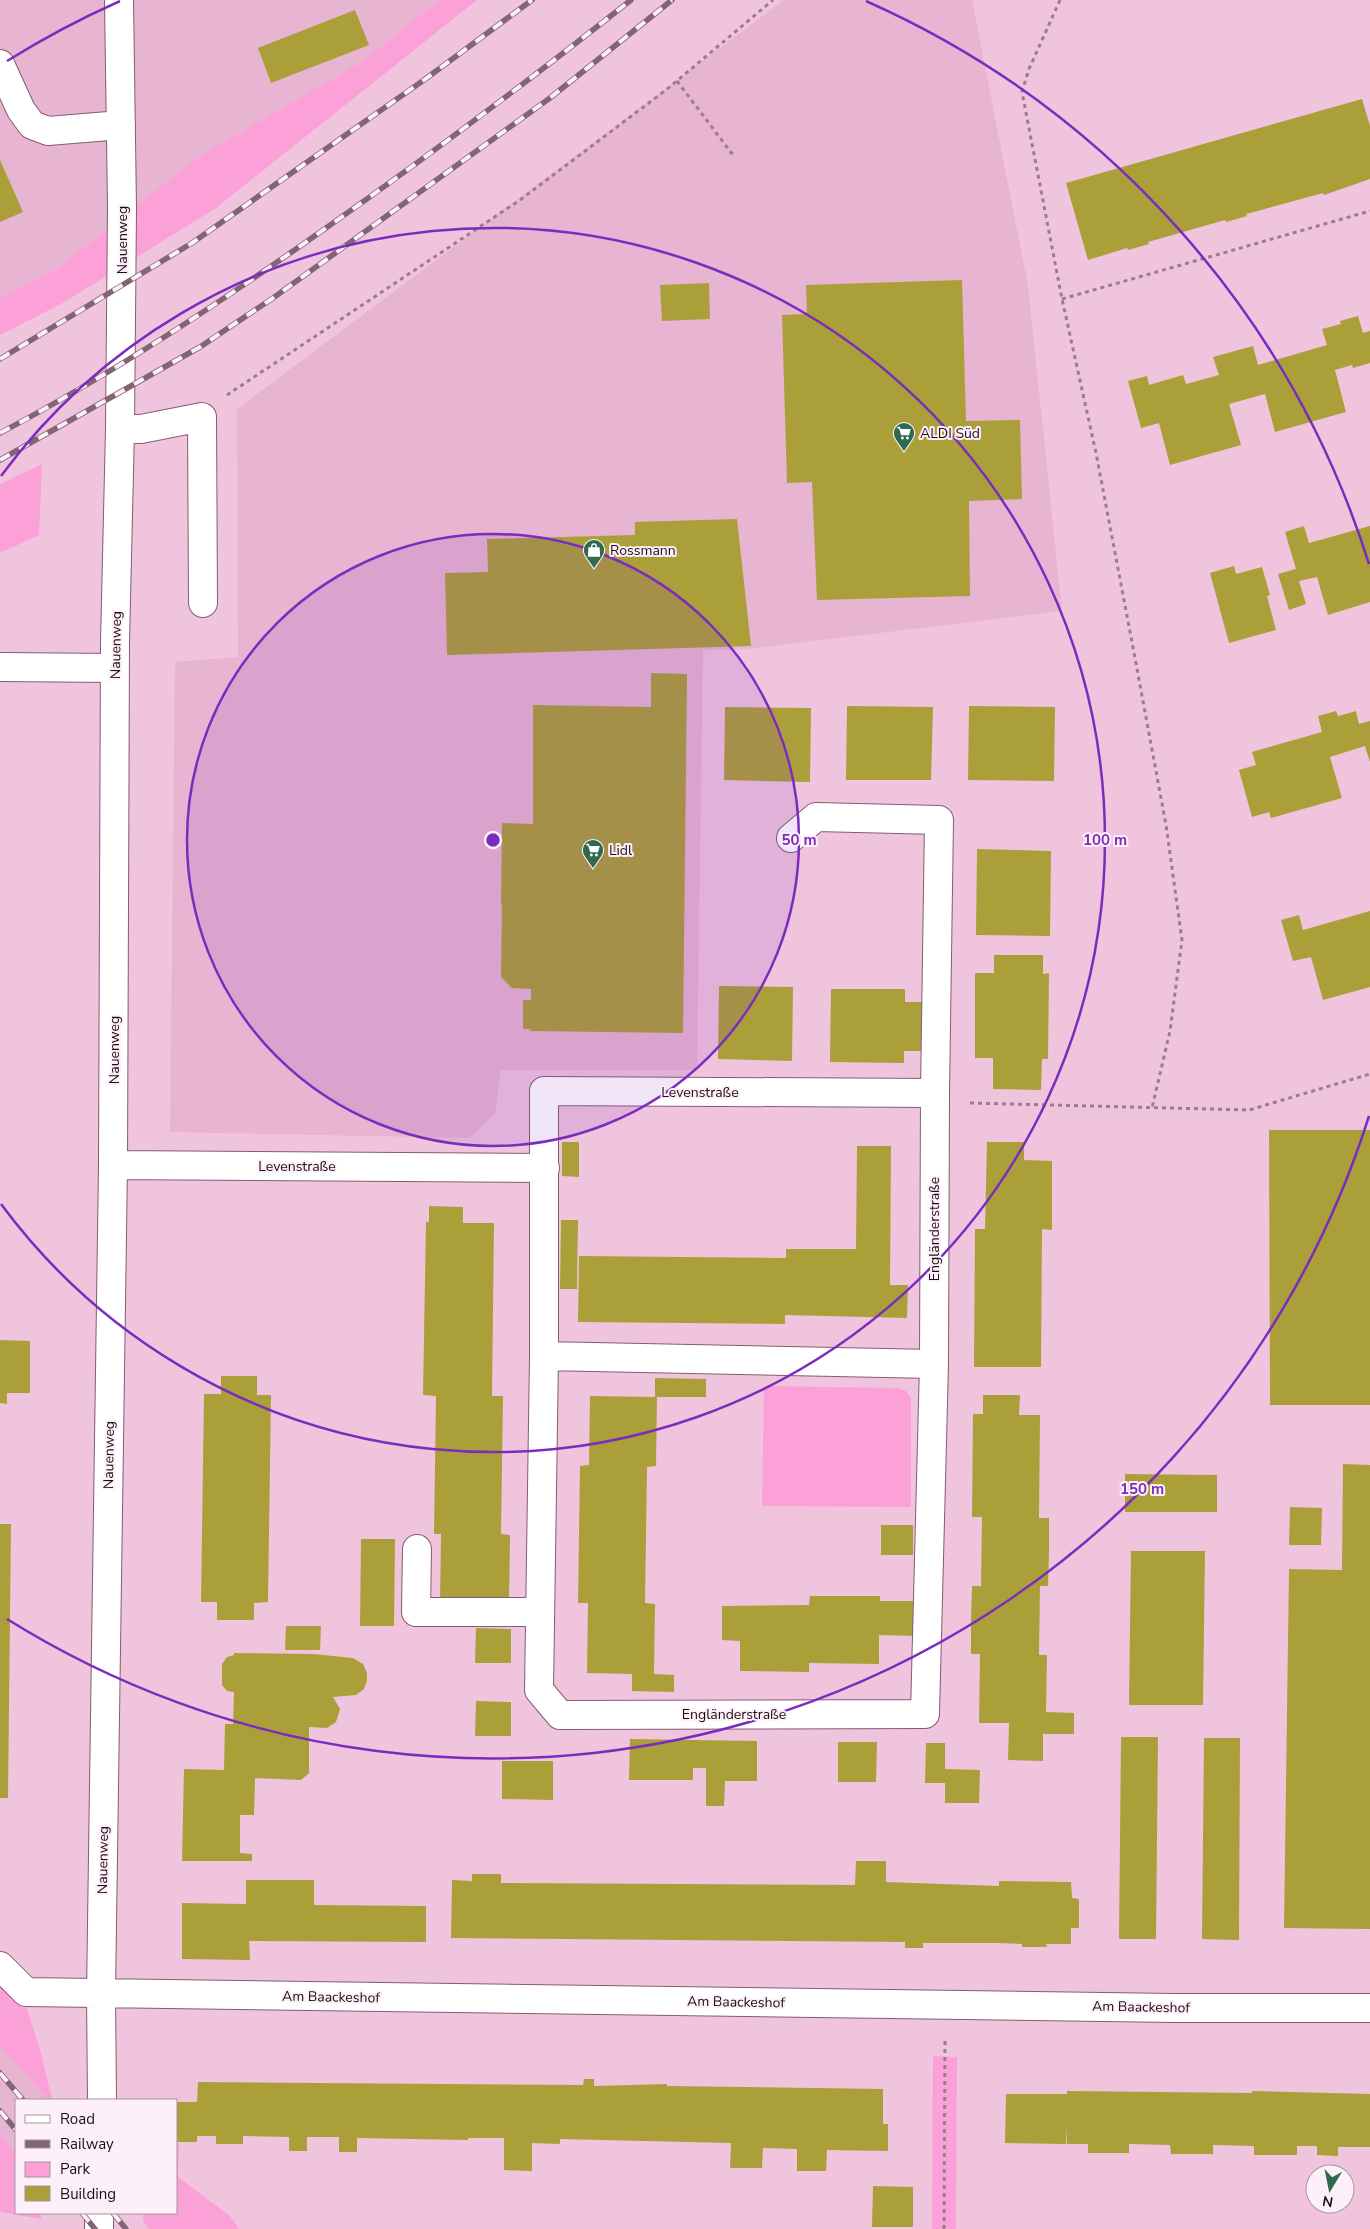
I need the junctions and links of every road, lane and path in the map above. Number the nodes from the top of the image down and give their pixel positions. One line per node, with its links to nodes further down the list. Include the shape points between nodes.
1 (119, 0): 6 (street, Nauenweg)
2 (774, 0): 5 (path)
3 (1060, 0): 9 (path, via 1022,92)
4 (0, 64): 6 (street, via 21,110 32,125 48,131)
5 (677, 81): 7 (path); 10 (path, via 520,200 221,399)
6 (122, 124): 11 (street, Nauenweg)
7 (733, 155)
8 (1370, 211): 9 (path)
9 (1062, 299): 18 (path, via 1134,651 1166,825 1182,940 1170,1031)
10 (202, 417): 11 (street, via 156,427); 12 (street)
11 (120, 429): 14 (street, Nauenweg)
12 (202, 604)
13 (0, 667): 14 (street)
14 (115, 668): 19 (street, Nauenweg)
15 (791, 838): 17 (street, via 816,817 939,820)
16 (1370, 1074): 18 (path, via 1249,1110)
17 (935, 1098): 18 (path); 20 (street, Levenstraße, via 544,1091); 22 (street, Engländerstraße)
18 (1152, 1108)
19 (113, 1165): 20 (street, Levenstraße); 26 (street, Nauenweg)
20 (544, 1168): 21 (street, Engländerstraße)
21 (544, 1356): 22 (street); 24 (street, Engländerstraße)
22 (934, 1364): 24 (street, Engländerstraße, via 925,1714 560,1715 539,1690)
23 (418, 1549): 24 (street, via 416,1612)
24 (540, 1612)
25 (0, 1966): 26 (street, Am Baackeshof, via 26,1992)
26 (101, 1994): 27 (street, Am Baackeshof); 29 (street, Nauenweg)
27 (1370, 2008)
28 (944, 2057): 32 (path)
29 (102, 2099)
30 (100, 2214): 31 (street)
31 (99, 2229)
32 (944, 2229)

